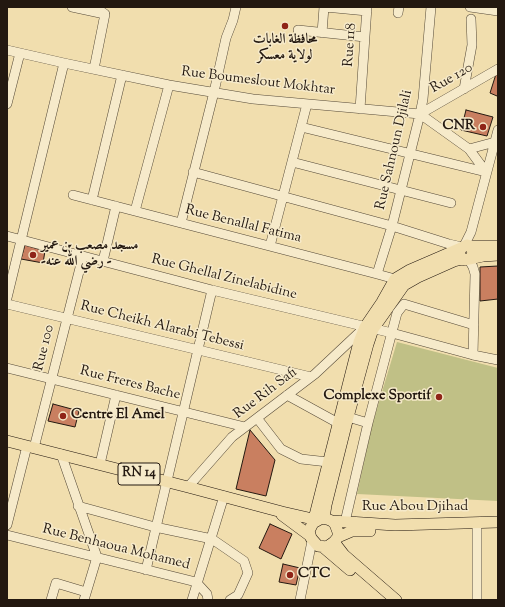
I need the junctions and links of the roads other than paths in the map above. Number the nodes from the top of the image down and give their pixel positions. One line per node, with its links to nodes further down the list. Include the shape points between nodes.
1 (72, 7): 9 (street)
2 (95, 7): 9 (street)
3 (236, 7): 23 (street)
4 (324, 7): 7 (street); 12 (street)
5 (431, 7): 27 (street, Rue Sahnoun Djilali)
6 (470, 7): 8 (street)
7 (367, 9): 13 (street, Rue 118)
8 (498, 11)
9 (106, 14): 17 (street)
10 (471, 19): 22 (street, via 472,45)
11 (298, 30): 12 (street)
12 (322, 33): 13 (street)
13 (365, 37): 26 (street, Rue 118)
14 (7, 50): 15 (street, Rue Boumeslout Mokhtar)
15 (20, 53): 16 (street, Rue Boumeslout Mokhtar); 20 (street)
16 (64, 63): 17 (street, Rue Boumeslout Mokhtar); 46 (street)
17 (94, 69): 19 (street, Rue Boumeslout Mokhtar)
18 (498, 69): 22 (street, Rue 120)
19 (122, 74): 21 (street, Rue Boumeslout Mokhtar); 39 (street)
20 (10, 78): 24 (street)
21 (169, 85): 23 (street, Rue Boumeslout Mokhtar); 42 (street)
22 (464, 89): 27 (street, Rue 120)
23 (214, 92): 25 (street, Rue Boumeslout Mokhtar); 34 (street)
24 (7, 100)
25 (307, 104): 26 (street, Rue Boumeslout Mokhtar); 28 (street)
26 (360, 109): 27 (street, Rue Boumeslout Mokhtar)
27 (420, 114): 31 (street); 32 (street, Rue Sahnoun Djilali)
28 (301, 127): 32 (street); 33 (street)
29 (498, 130): 30 (street)
30 (495, 142): 31 (street); 35 (street)
31 (469, 149): 35 (street)
32 (410, 153): 35 (street); 36 (street, Rue Sahnoun Djilali)
33 (292, 162): 36 (street); 38 (street)
34 (193, 172): 38 (street); 43 (street)
35 (486, 172): 49 (street)
36 (401, 190): 40 (street); 44 (street, Rue Sahnoun Djilali)
37 (73, 195): 39 (street, Rue Benallal Fatima)
38 (283, 197): 44 (street); 47 (street)
39 (92, 200): 41 (street, Rue Benallal Fatima)
40 (451, 203)
41 (116, 206): 42 (street, Rue Benallal Fatima); 52 (street)
42 (135, 211): 43 (street, Rue Benallal Fatima)
43 (180, 224): 47 (street, Rue Benallal Fatima)
44 (392, 226): 49 (street); 53 (street, Rue Sahnoun Djilali)
45 (7, 236): 46 (street, Rue Ghellal Zinelabidine)
46 (21, 240): 51 (street, Rue Ghellal Zinelabidine); 56 (street)
47 (270, 246): 53 (street, Rue Benallal Fatima)
48 (498, 246): 49 (main road)
49 (467, 251): 50 (main road, via 483,256); 54 (main road, via 410,270); 59 (street, via 475,274)
50 (498, 255)
51 (83, 256): 52 (street, Rue Ghellal Zinelabidine); 58 (street, Rue 100)
52 (103, 261): 55 (street, Rue Ghellal Zinelabidine)
53 (377, 274): 54 (street, Rue Benallal Fatima)
54 (400, 282): 60 (main road, via 382,302)
55 (212, 290): 60 (street, Rue Ghellal Zinelabidine); 62 (street)
56 (7, 298)
57 (7, 304): 58 (street, Rue Cheikh Alarabi Tebessi)
58 (68, 318): 62 (street, Rue Cheikh Alarabi Tebessi); 67 (street, Rue 100)
59 (474, 326): 61 (street, via 404,304 397,313); 63 (street)
60 (369, 328): 61 (street, Rue Ghellal Zinelabidine); 66 (street, Rue Rih Safi); 71 (main road, via 368,344); 73 (main road, via 359,342)
61 (392, 333): 63 (street, Rue Ghellal Zinelabidine); 74 (street)
62 (198, 350): 66 (street, Rue Cheikh Alarabi Tebessi); 70 (street)
63 (473, 355): 64 (street, Rue Ghellal Zinelabidine)
64 (498, 360)
65 (7, 368): 67 (street, Rue Freres Bache)
66 (311, 377): 69 (street, Rue Rih Safi)
67 (52, 379): 68 (street, Rue Freres Bache); 77 (street, Rue 100)
68 (116, 395): 70 (street, Rue Freres Bache); 80 (street)
69 (287, 395): 72 (street, Rue Rih Safi); 73 (street)
70 (183, 411): 75 (street, Rue Freres Bache); 81 (street)
71 (348, 417): 74 (street); 86 (main road)
72 (257, 418): 75 (street, Rue Rih Safi); 79 (street, via 281,449 301,459)
73 (338, 423): 79 (main road)
74 (368, 423): 87 (street)
75 (245, 426): 82 (street, Rue Rih Safi)
76 (7, 441): 77 (main road, RN 14)
77 (31, 447): 78 (main road, RN 14); 89 (street, Rue 100)
78 (61, 454): 80 (main road, RN 14); 84 (street)
79 (328, 462): 86 (main road)
80 (100, 464): 81 (main road, RN 14)
81 (166, 481): 82 (main road, RN 14); 90 (street)
82 (188, 487): 83 (main road, RN 14)
83 (224, 496): 85 (main road, RN 14); 94 (street)
84 (78, 506): 90 (street); 97 (street)
85 (271, 509): 86 (main road, RN 14); 96 (main road, RN 14, via 291,521)
86 (320, 520): 87 (main road, Rue Abou Djihad); 95 (main road, via 337,528); 96 (main road, via 309,530)
87 (345, 522): 88 (main road, Rue Abou Djihad, via 401,525)
88 (498, 522)
89 (7, 525)
90 (155, 527): 94 (street); 98 (street)
91 (498, 528): 92 (main road, Rue Abou Djihad)
92 (477, 529): 95 (main road, Rue Abou Djihad, via 386,532 357,530 347,532); 108 (street)
93 (7, 535): 97 (street, Rue Benhaoua Mohamed)
94 (212, 539): 99 (street); 104 (street, via 244,561 248,573 238,595)
95 (336, 540): 96 (main road, via 327,547); 107 (main road, via 344,555)
96 (316, 542): 105 (street, via 307,564); 106 (main road, RN 14)
97 (97, 557): 98 (street, Rue Benhaoua Mohamed); 100 (street)
98 (146, 570): 99 (street, Rue Benhaoua Mohamed)
99 (196, 582): 102 (street); 103 (street, Rue Benhaoua Mohamed, via 207,594)
100 (85, 596): 101 (street, via 56,582)
101 (51, 600)
102 (192, 600)
103 (208, 600)
104 (230, 600)
105 (300, 600)
106 (386, 600)
107 (396, 600)
108 (477, 600)

